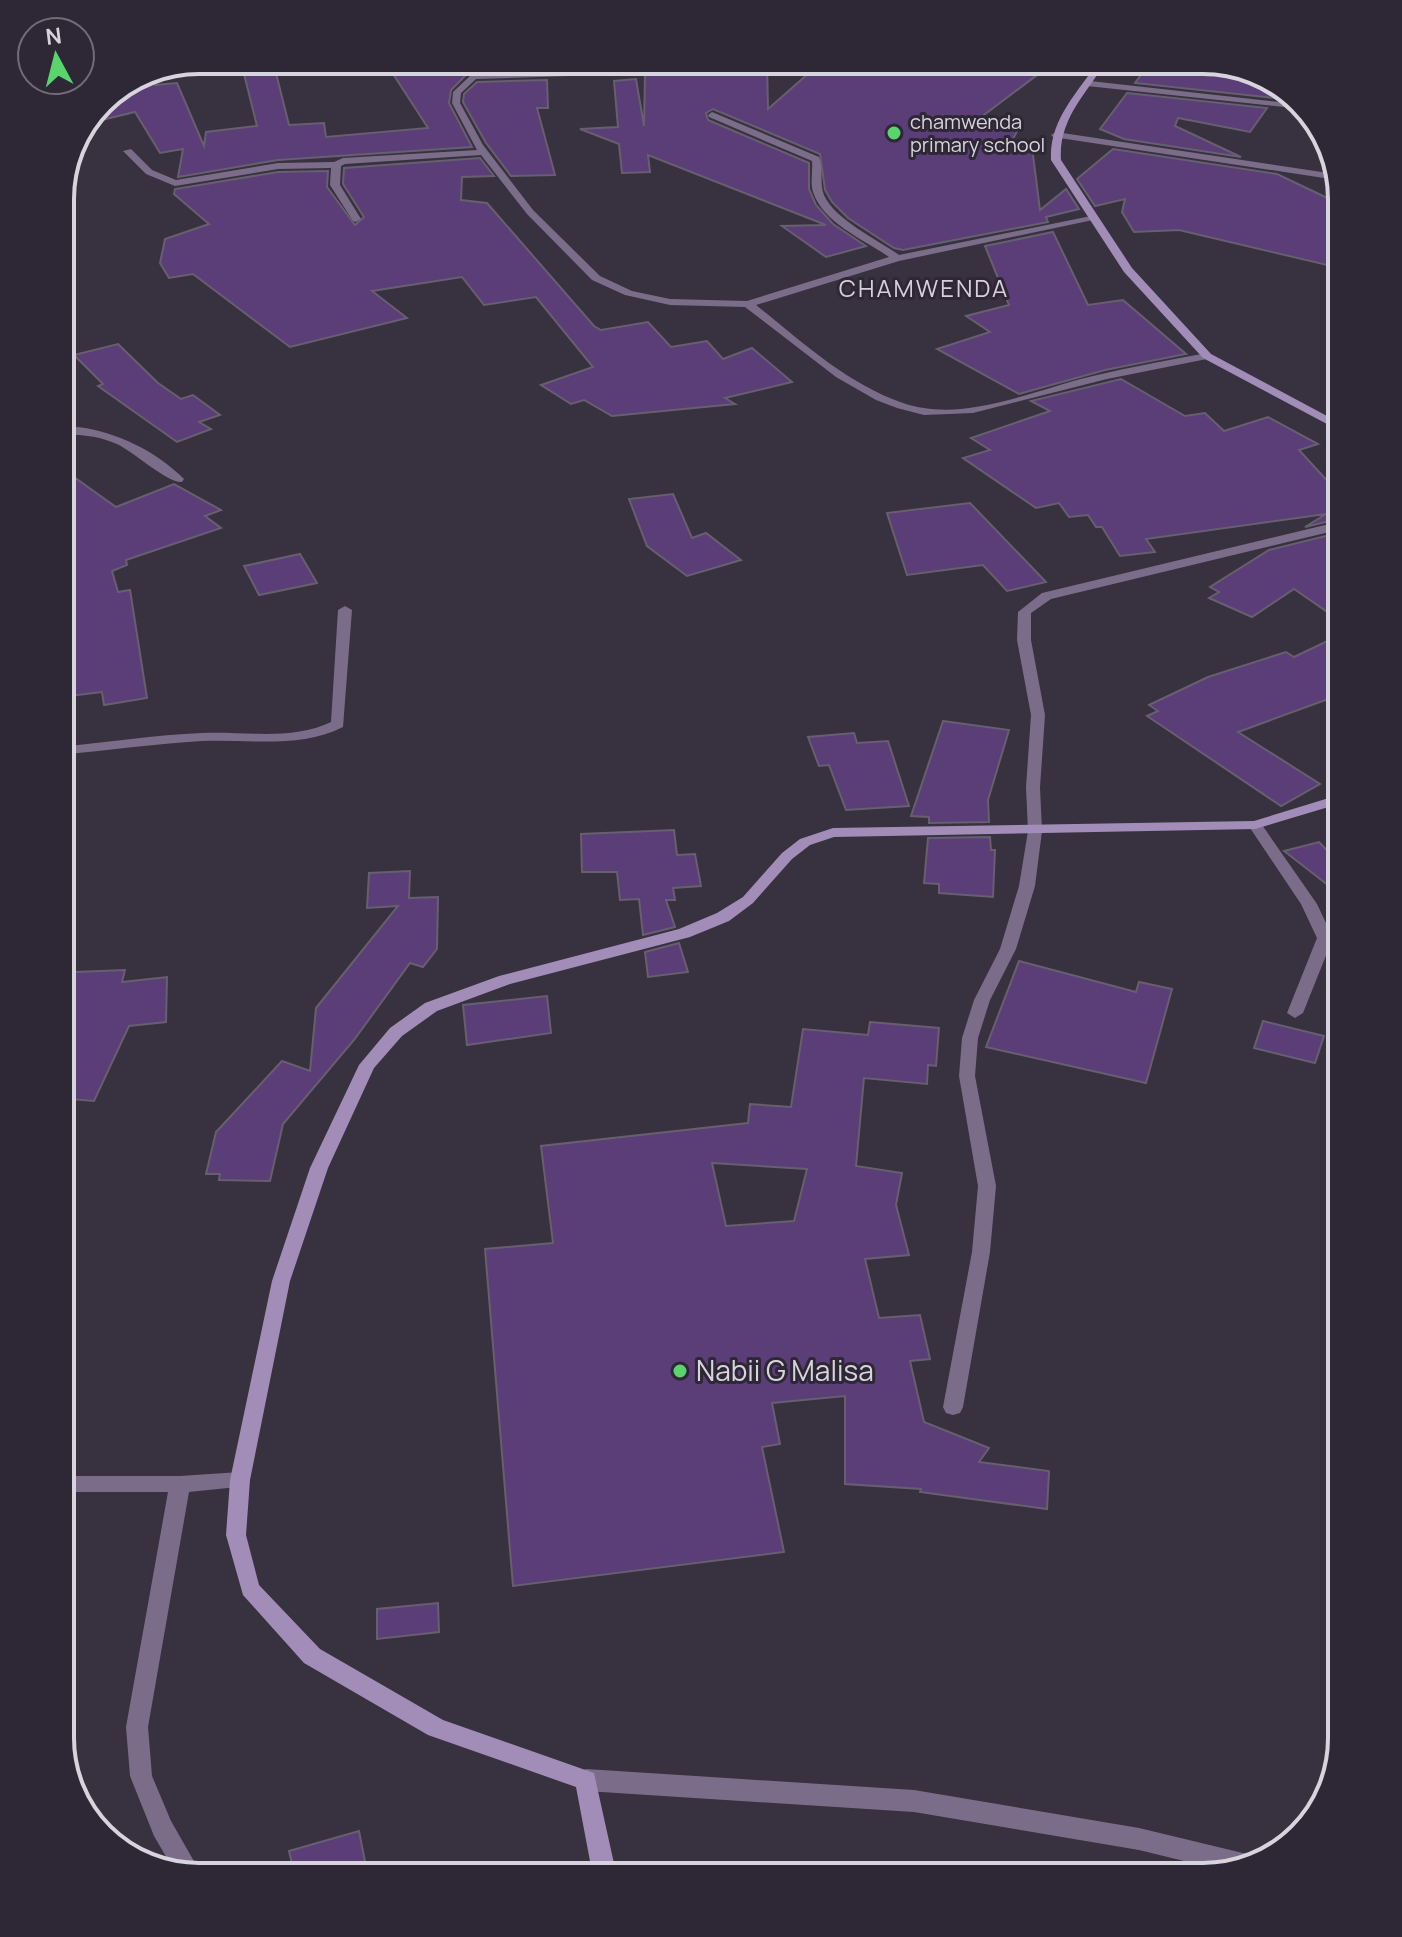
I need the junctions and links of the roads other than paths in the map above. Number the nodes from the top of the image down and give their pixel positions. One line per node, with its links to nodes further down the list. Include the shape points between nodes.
1 (475, 74): 4 (street)
2 (552, 74): 4 (street)
3 (1095, 74): 5 (street)
4 (474, 77): 10 (street, via 457,92 456,103)
5 (1090, 84): 6 (street); 8 (street)
6 (1285, 105)
7 (712, 115): 15 (street, via 816,159 822,202)
8 (1056, 135): 12 (street); 13 (street, via 1056,160)
9 (128, 151): 11 (street, via 149,172 175,183 278,166)
10 (483, 152): 11 (street); 16 (street, via 530,212 596,278 629,293 670,302)
11 (336, 165): 14 (street, via 335,185)
12 (1326, 175)
13 (1093, 217): 15 (street); 17 (street, via 1128,270)
14 (356, 219)
15 (897, 258): 16 (street)
16 (748, 304): 17 (street, via 844,376 900,406 932,413 964,411)
17 (1207, 356): 18 (street)
18 (1328, 421)
19 (74, 431): 20 (street, via 114,436)
20 (178, 479)
21 (1328, 528): 26 (street, via 1032,603 1025,612 1024,640 1038,715)
22 (345, 610): 23 (street, via 340,713 338,724 327,731)
23 (74, 750)
24 (1328, 802): 25 (street)
25 (1255, 825): 26 (street); 27 (street, via 1309,904 1325,938)
26 (1035, 831): 28 (street, via 1027,886 1008,949 970,1038 967,1076 987,1186 981,1252); 29 (street, via 816,837 787,856 748,900 723,917 684,933 505,980 431,1007 396,1032 367,1065 319,1168 281,1281)
27 (1295, 1013)
28 (953, 1407)
29 (240, 1480): 31 (street); 32 (street, via 236,1535 250,1589 312,1656 436,1728)
30 (74, 1484): 31 (street)
31 (180, 1484): 34 (street, via 137,1727 141,1776)
32 (586, 1780): 33 (street, via 914,1801 1139,1839); 35 (street)
33 (1228, 1860)
34 (182, 1862)
35 (602, 1863)

